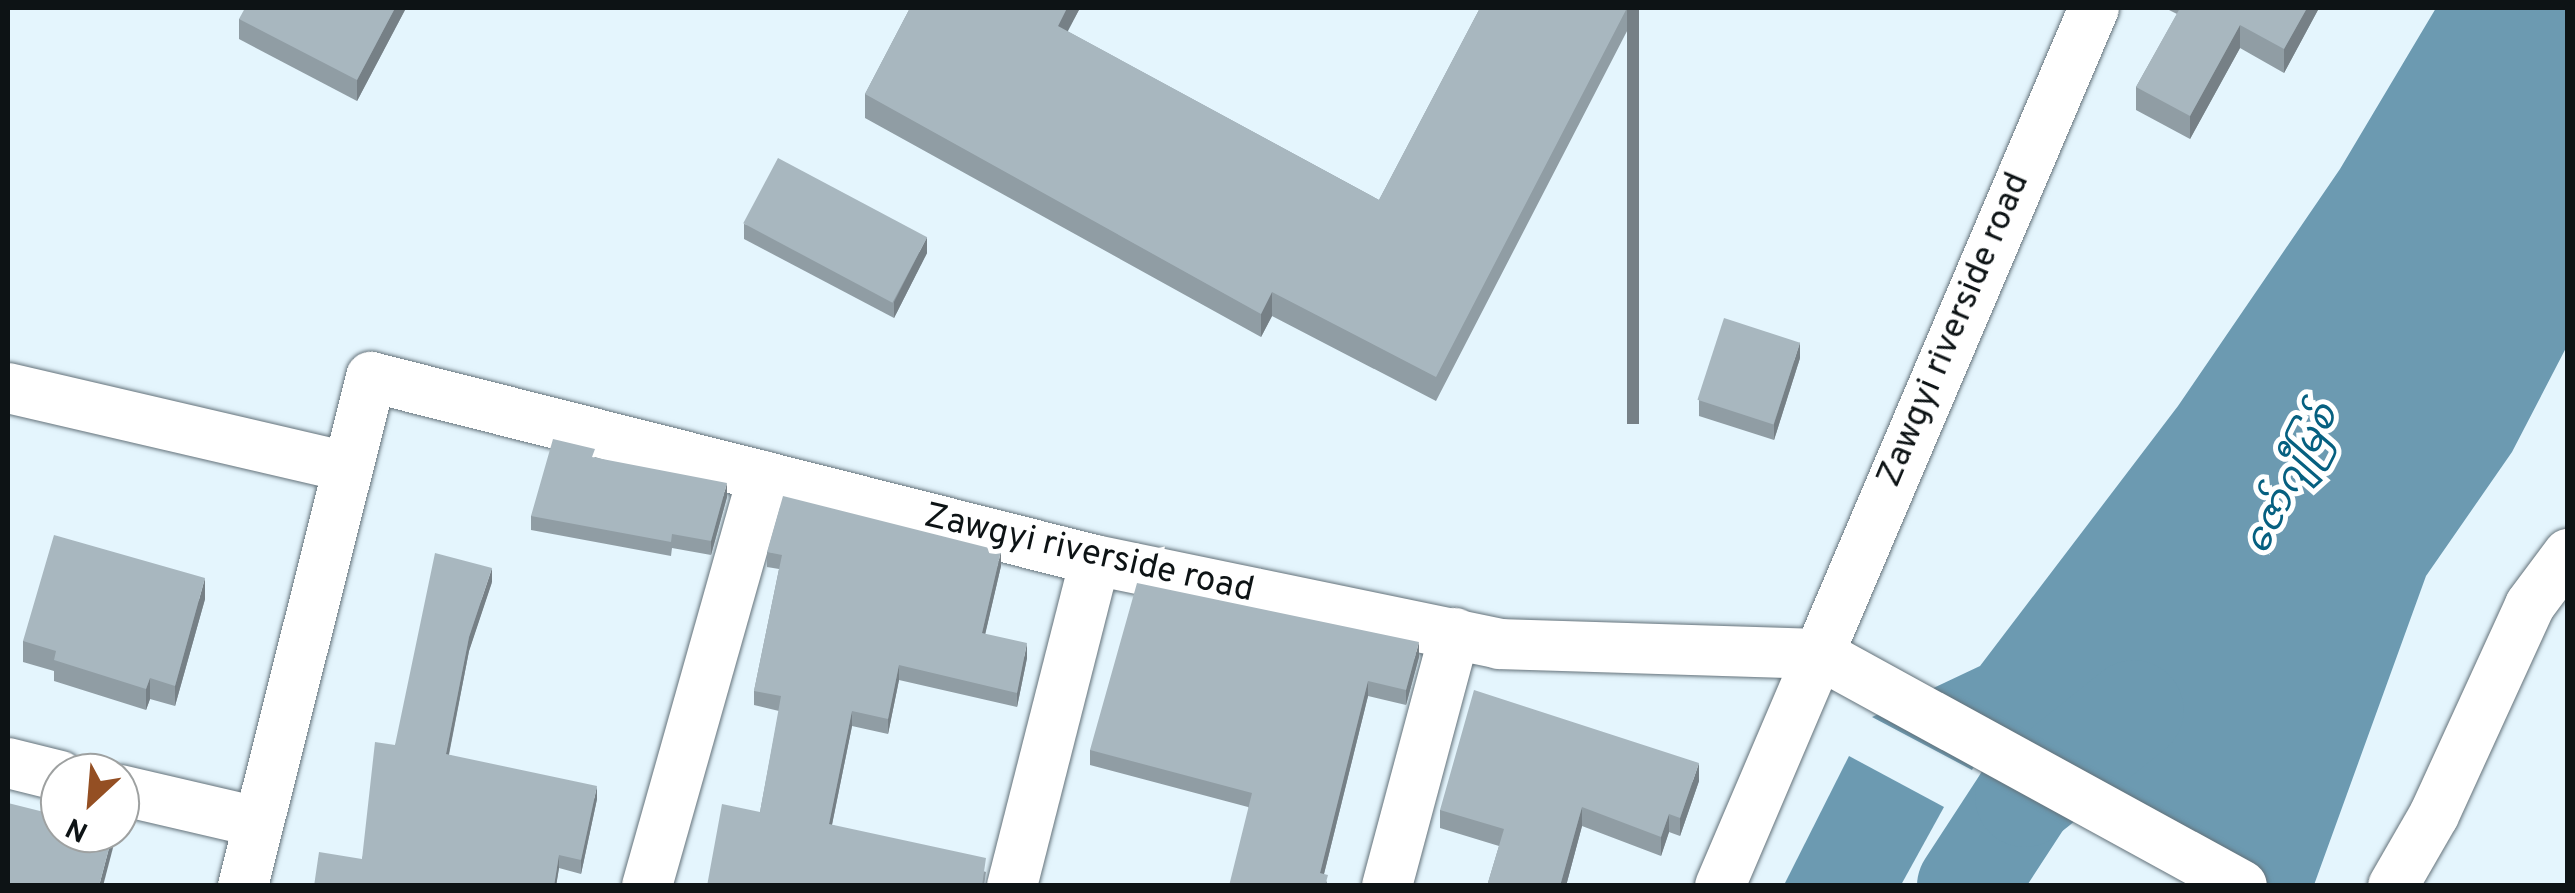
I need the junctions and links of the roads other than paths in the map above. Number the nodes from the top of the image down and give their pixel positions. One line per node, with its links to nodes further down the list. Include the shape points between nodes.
1 (2094, 8): 8 (street, Zawgyi riverside road)
2 (8, 388): 3 (street)
3 (348, 468): 4 (street, Zawgyi riverside road, via 371,377); 12 (street)
4 (763, 476): 6 (street, Zawgyi riverside road); 14 (street)
5 (2568, 554): 19 (street, via 2530,605 2434,815)
6 (1096, 560): 7 (street, Zawgyi riverside road); 15 (street)
7 (1455, 634): 8 (street, Zawgyi riverside road, via 1499,644); 16 (street)
8 (1819, 654): 17 (street); 18 (street, Zawgyi riverside road)
9 (8, 763): 10 (street)
10 (40, 771)
11 (140, 795): 12 (street)
12 (258, 822): 13 (street)
13 (242, 886)
14 (647, 886)
15 (1012, 886)
16 (1387, 886)
17 (1720, 886)
18 (2242, 886)
19 (2393, 886)

